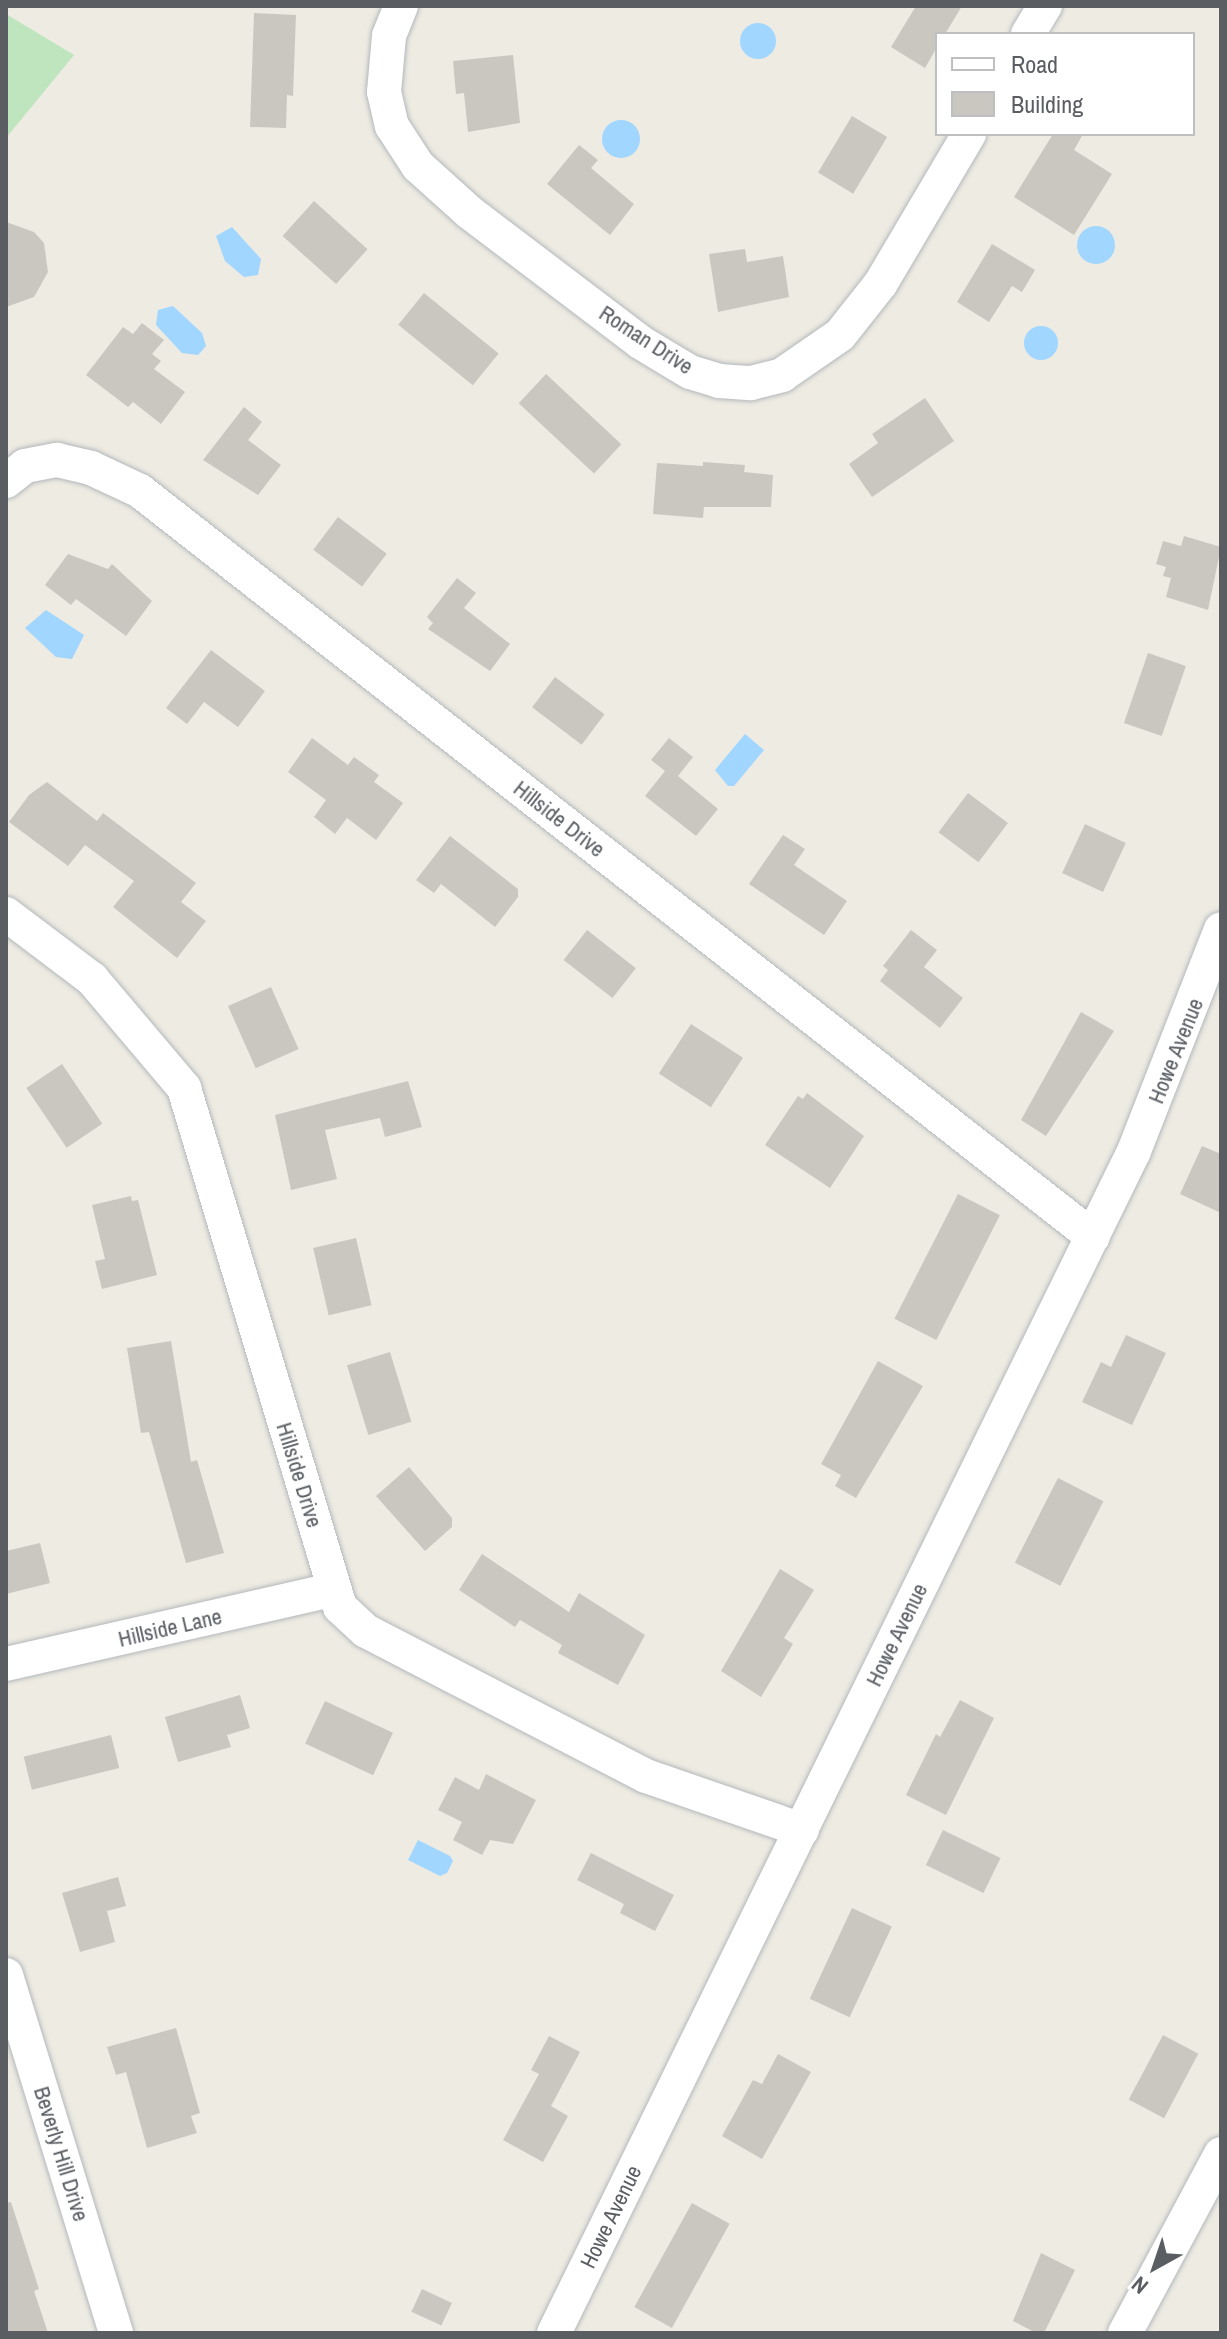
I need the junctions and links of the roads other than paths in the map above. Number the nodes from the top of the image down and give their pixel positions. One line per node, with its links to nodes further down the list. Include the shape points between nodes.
1 (401, 6): 4 (street, Roman Drive, via 389,36 384,92 396,136 418,166 469,212 640,342 690,372 719,381 751,383 782,375 840,335 881,283)
2 (1045, 6): 3 (street)
3 (1029, 32)
4 (968, 136)
5 (6, 481): 8 (street, Hillside Drive, via 25,466 57,460 91,468 140,491)
6 (6, 914): 9 (street, Hillside Drive, via 92,979 184,1088)
7 (1221, 929): 8 (street, Howe Avenue, via 1179,1046)
8 (1093, 1237): 11 (street, Howe Avenue)
9 (333, 1590): 10 (street, Hillside Lane); 11 (street, Hillside Drive, via 340,1607 366,1631 646,1776)
10 (6, 1664)
11 (802, 1830): 15 (street, Howe Avenue)
12 (6, 1975): 14 (street, Beverly Hill Drive)
13 (1221, 2154): 16 (street)
14 (116, 2333)
15 (554, 2333)
16 (1125, 2333)

